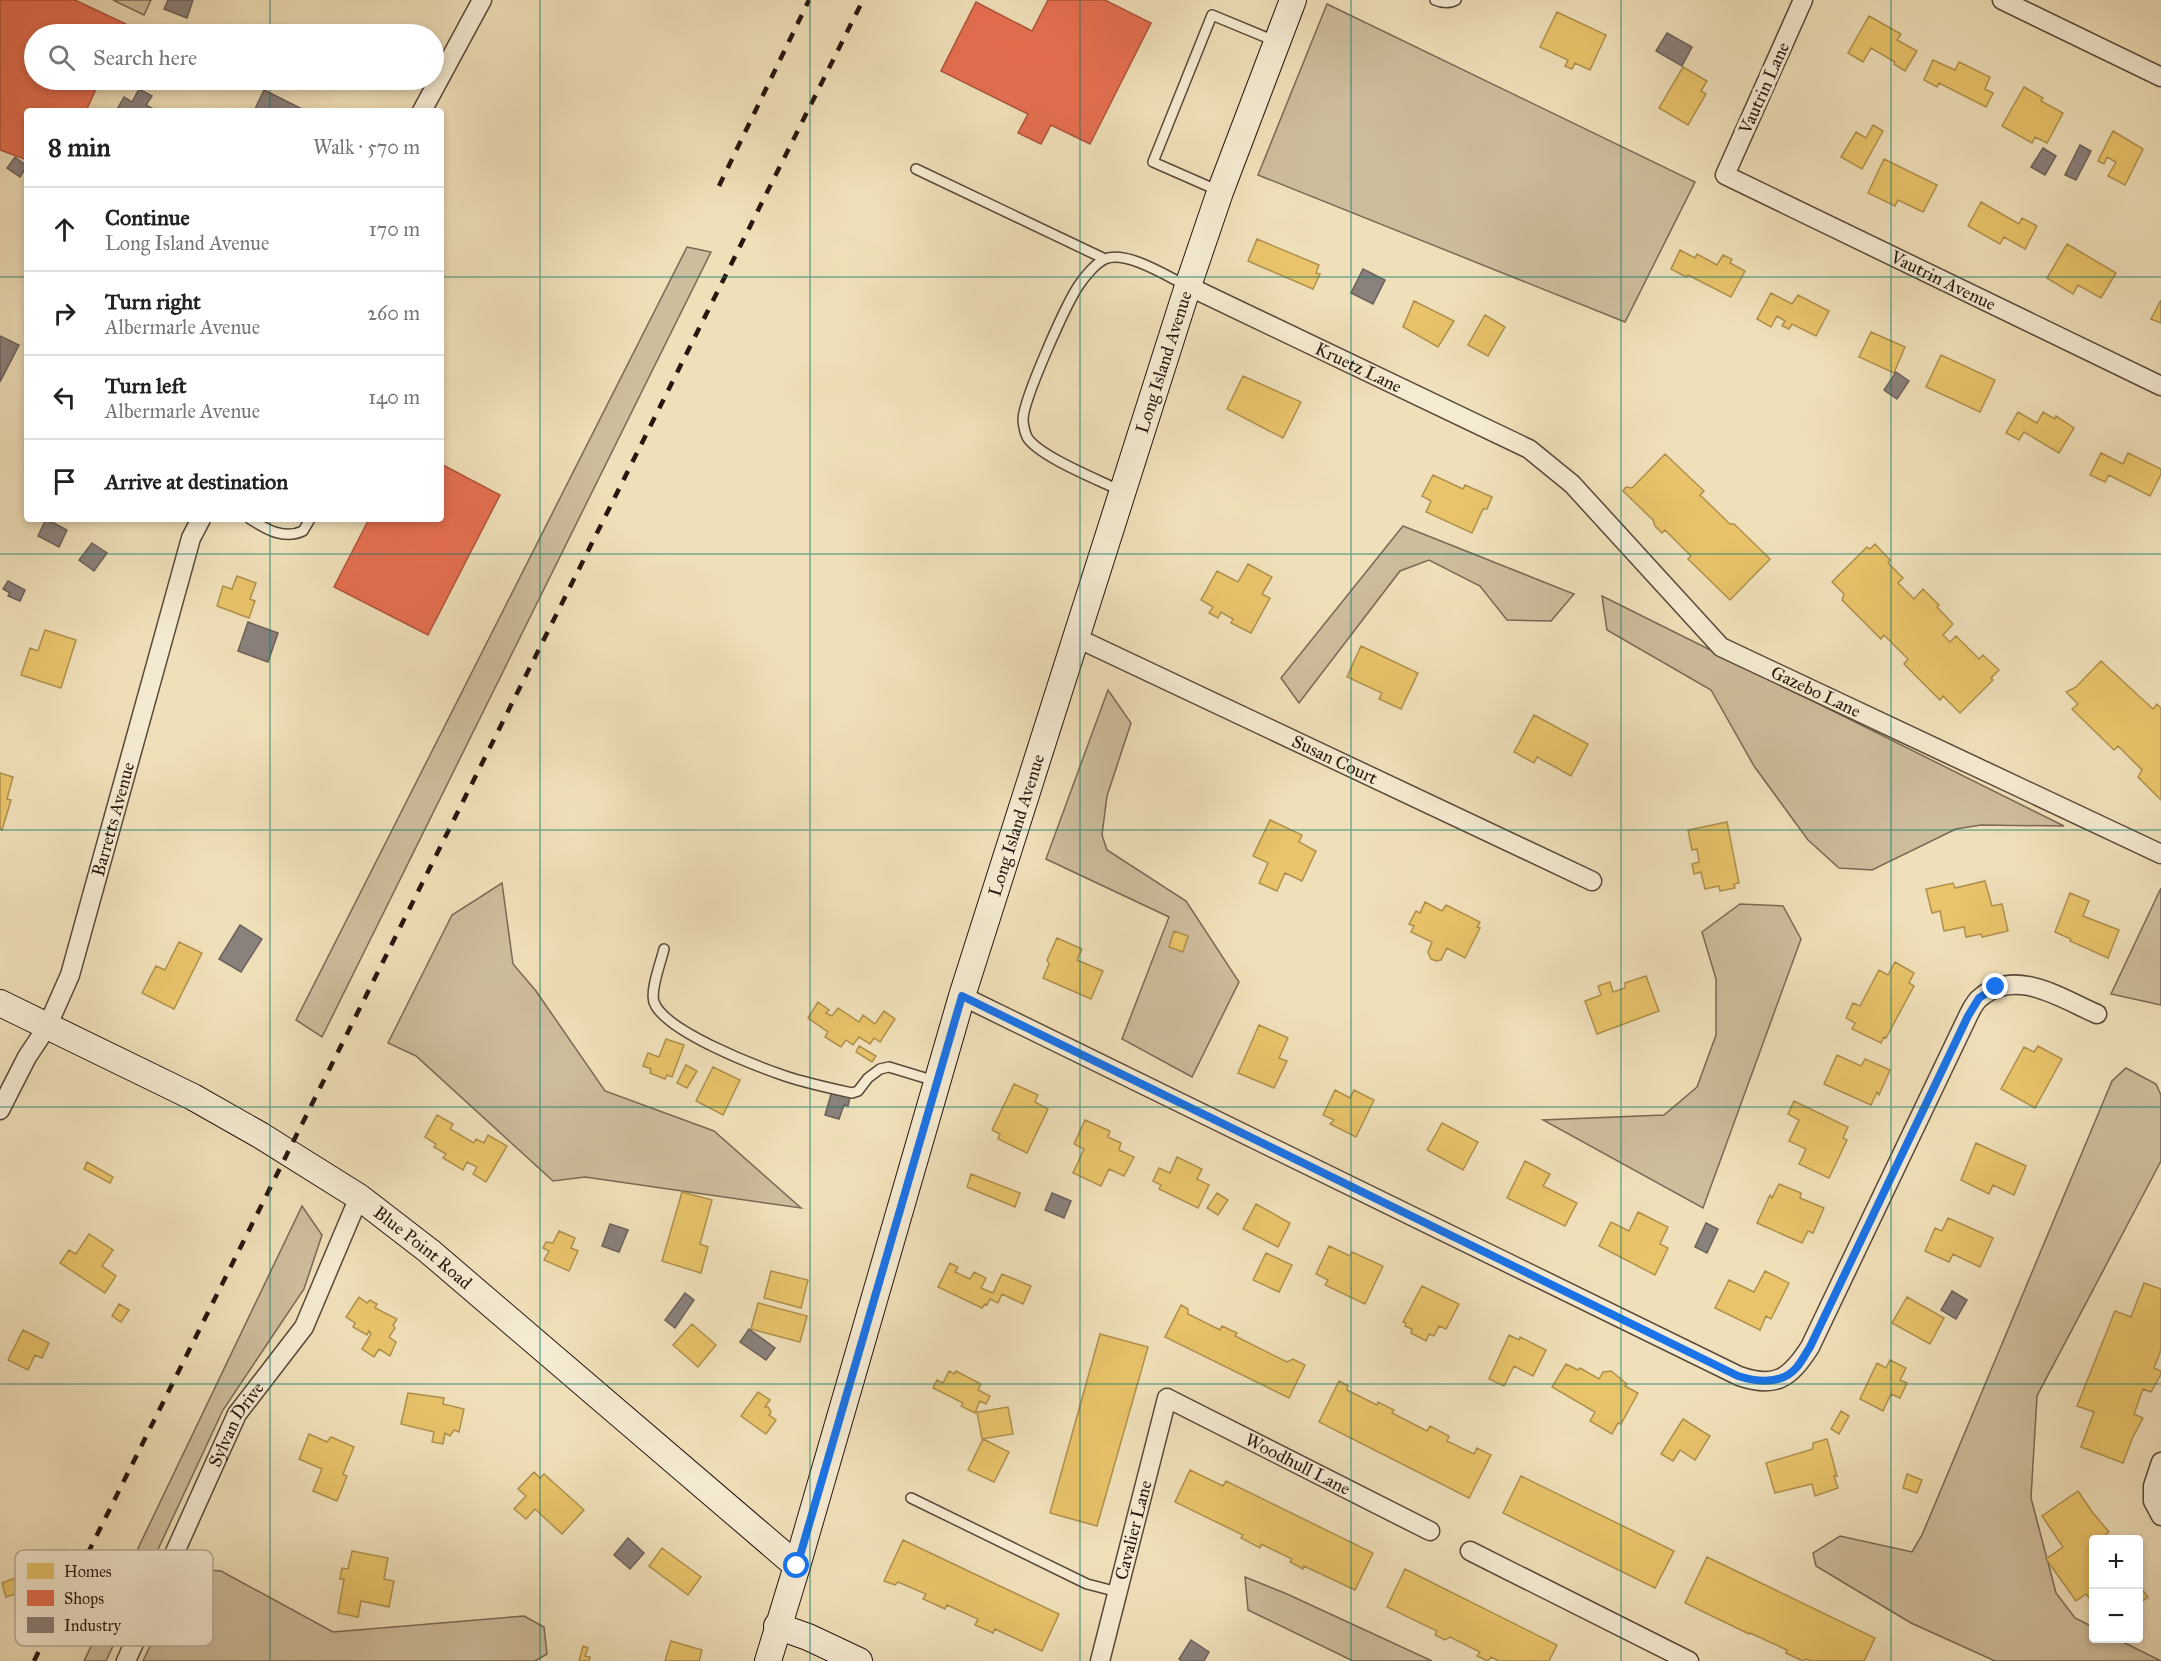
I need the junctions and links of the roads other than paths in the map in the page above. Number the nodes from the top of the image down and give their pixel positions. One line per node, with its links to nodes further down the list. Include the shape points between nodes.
1 (482, 0): 8 (street)
2 (1293, 0): 7 (street, Long Island Avenue)
3 (1435, 0): 4 (lane)
4 (1456, 0)
5 (1803, 0): 13 (street, Vautrin Lane)
6 (2002, 0): 9 (street)
7 (1277, 42): 14 (street, Long Island Avenue); 14 (lane, via 1212,15 1154,162)
8 (444, 70)
9 (2161, 77)
10 (433, 90): 11 (street)
11 (424, 108)
12 (916, 169): 15 (lane)
13 (1725, 176): 17 (street, Vautrin Avenue)
14 (1220, 192): 16 (street, Long Island Avenue)
15 (1105, 259): 16 (lane, via 1121,257 1138,262); 19 (lane, via 1079,285 1066,309 1027,399 1023,419 1026,435 1036,448)
16 (1188, 286): 18 (street, Kruetz Lane); 19 (street, Long Island Avenue)
17 (2161, 386)
18 (1529, 448): 24 (street, Gazebo Lane, via 1572,484 1721,647)
19 (1123, 492): 23 (street, Long Island Avenue)
20 (199, 522): 30 (street, Barretts Avenue, via 191,538 70,975)
21 (256, 522): 22 (lane, via 288,535 303,531)
22 (308, 522)
23 (1077, 638): 25 (street, Susan Court); 27 (street, Long Island Avenue)
24 (2161, 854)
25 (1592, 881)
26 (664, 949): 31 (lane, via 652,996 655,1006 666,1019 690,1034 747,1062 852,1093 880,1069 889,1067)
27 (962, 996): 29 (street, via 1755,1382 1779,1379 1796,1369 1810,1347 1979,998 1996,987 2017,983 2036,987); 31 (street, Long Island Avenue)
28 (0, 1003): 30 (street, Blue Point Road)
29 (2097, 1014)
30 (47, 1027): 32 (street, Barretts Avenue); 33 (street, Blue Point Road, via 193,1097)
31 (937, 1082): 41 (street, Long Island Avenue)
32 (0, 1110)
33 (359, 1197): 39 (street, Sylvan Drive, via 304,1327 237,1414); 41 (street, Blue Point Road, via 429,1251)
34 (1167, 1398): 38 (street, Woodhull Lane); 42 (street, Cavalier Lane)
35 (2161, 1462): 37 (street, via 2155,1474 2153,1501)
36 (911, 1498): 42 (lane, via 1086,1584)
37 (2161, 1516)
38 (1430, 1531)
39 (176, 1550)
40 (1470, 1551): 45 (street)
41 (797, 1566): 43 (street, Long Island Avenue)
42 (1118, 1592): 49 (street, Cavalier Lane)
43 (777, 1626): 47 (street, Long Island Avenue); 48 (street)
44 (133, 1646): 46 (street, Sylvan Drive)
45 (1686, 1660)
46 (126, 1661)
47 (768, 1661)
48 (859, 1661)
49 (1100, 1661)

